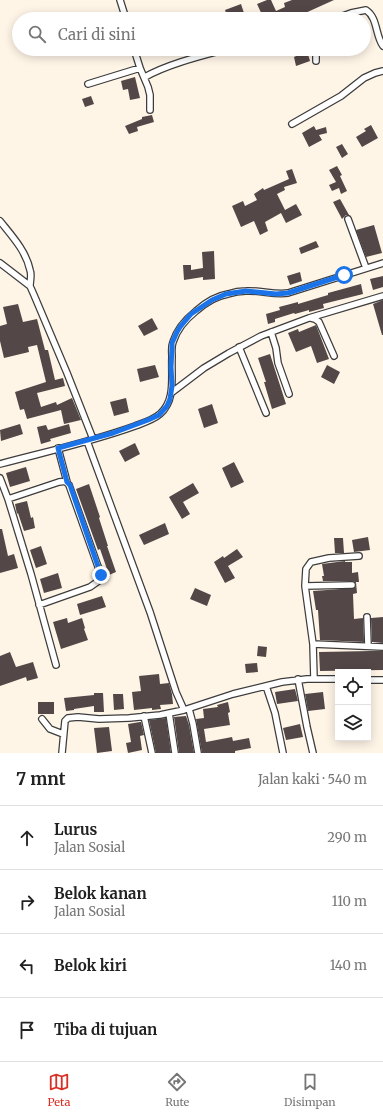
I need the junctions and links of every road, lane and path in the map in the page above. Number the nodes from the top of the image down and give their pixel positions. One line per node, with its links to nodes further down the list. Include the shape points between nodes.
1 (120, 0): 2 (street)
2 (124, 12)
3 (355, 12): 4 (street)
4 (369, 12)
5 (371, 15): 6 (street)
6 (383, 46)
7 (136, 56): 11 (street)
8 (203, 56): 13 (street)
9 (316, 56): 10 (street)
10 (316, 61)
11 (140, 68): 13 (street); 14 (street)
12 (383, 71): 16 (street, via 364,78 341,96)
13 (145, 77): 15 (street, via 150,95)
14 (88, 84)
15 (150, 110)
16 (292, 124)
17 (348, 219): 21 (street)
18 (0, 221): 22 (street, via 18,243 25,257 31,272)
19 (0, 262): 22 (street)
20 (383, 263): 21 (street)
21 (366, 268): 28 (street, via 288,293 246,291 226,294 212,300 185,321 172,343)
22 (30, 286): 31 (street, via 61,359)
23 (383, 296): 24 (street)
24 (309, 318): 25 (street); 27 (street, via 319,322)
25 (271, 332): 26 (street); 29 (street)
26 (239, 347): 28 (street, via 204,368); 30 (street)
27 (334, 356)
28 (171, 393): 31 (street, via 167,406 159,415)
29 (289, 394)
30 (266, 413)
31 (90, 440): 32 (street); 52 (street, via 176,692)
32 (58, 448): 33 (street); 35 (street)
33 (0, 464)
34 (0, 478): 36 (street)
35 (67, 482): 36 (street, via 59,482); 40 (street, via 101,578 90,587)
36 (8, 499): 40 (street)
37 (359, 556): 39 (street, via 311,562 306,569)
38 (352, 585): 39 (street)
39 (305, 586): 42 (street)
40 (39, 605): 45 (street)
41 (367, 617): 43 (street)
42 (313, 644): 43 (street); 46 (street)
43 (368, 646): 44 (street)
44 (383, 647)
45 (56, 665)
46 (314, 679): 47 (street); 48 (street)
47 (335, 679)
48 (298, 680): 51 (street); 62 (street)
49 (371, 680): 50 (street)
50 (383, 680)
51 (266, 686): 52 (street); 61 (street)
52 (186, 710): 53 (street); 60 (street)
53 (169, 713): 54 (street); 59 (street)
54 (144, 716): 56 (street, via 68,718 65,721); 58 (street)
55 (42, 719): 56 (street, via 50,729)
56 (64, 734): 57 (street)
57 (62, 753)
58 (152, 753)
59 (175, 753)
60 (198, 753)
61 (283, 753)
62 (313, 753)

